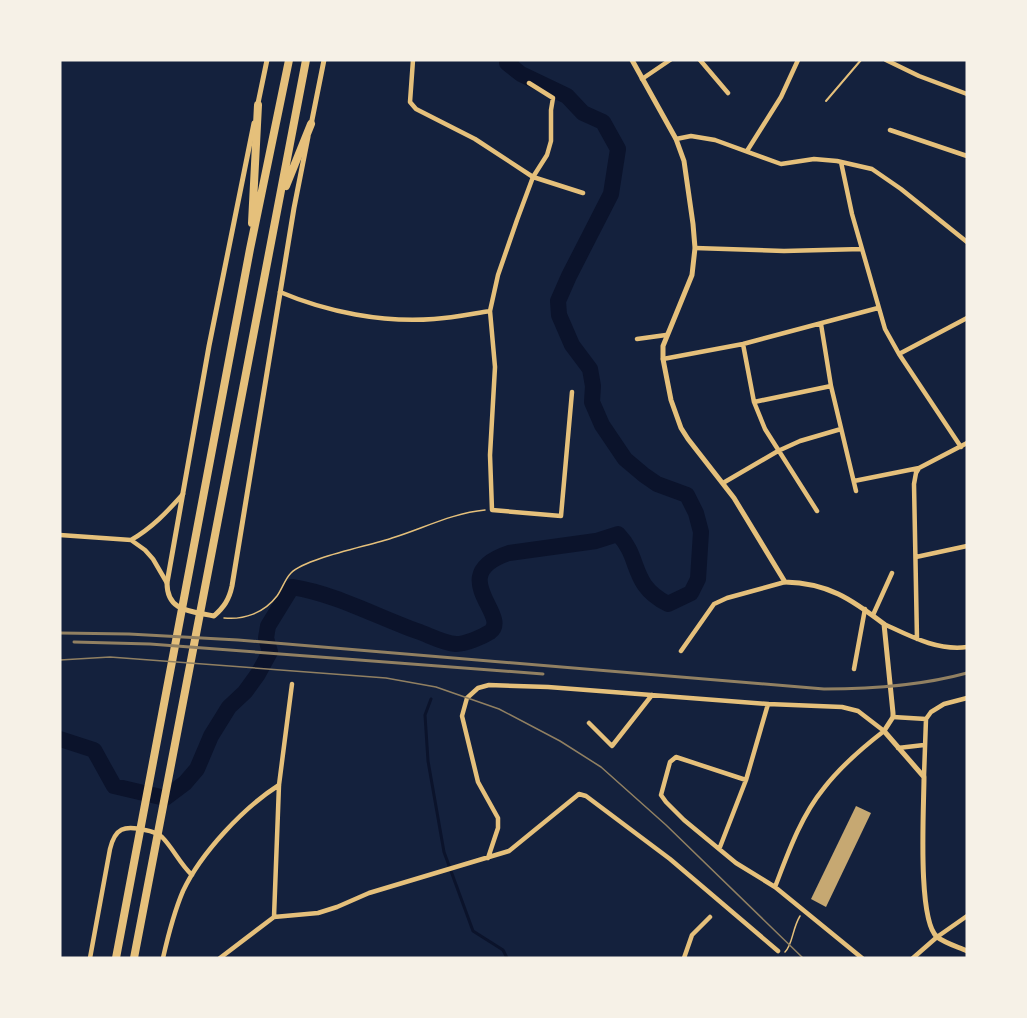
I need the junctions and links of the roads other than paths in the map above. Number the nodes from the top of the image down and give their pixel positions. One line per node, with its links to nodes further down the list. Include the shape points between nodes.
1 (267, 60): 17 (street)
2 (289, 60): 29 (highway)
3 (306, 60): 26 (highway)
4 (324, 60): 18 (street)
5 (413, 60): 24 (street, via 410,102 416,109 475,139)
6 (632, 60): 12 (street)
7 (670, 60): 12 (street)
8 (700, 60): 14 (street)
9 (798, 60): 21 (street, via 781,97)
10 (861, 60): 16 (lane)
11 (887, 60): 15 (street)
12 (642, 79): 20 (street)
13 (530, 83): 24 (street, via 554,98 551,141)
14 (728, 93)
15 (967, 94)
16 (826, 101)
17 (258, 105): 29 (highway); 52 (street)
18 (311, 124): 26 (highway); 31 (street)
19 (890, 130): 22 (street)
20 (676, 138): 21 (street, via 715,140); 28 (street, via 684,161)
21 (747, 151): 23 (street, via 781,164 814,159)
22 (967, 156)
23 (841, 162): 27 (street, via 878,172); 30 (street)
24 (533, 177): 25 (street); 33 (street, via 498,275)
25 (583, 193)
26 (280, 201): 93 (highway)
27 (967, 242)
28 (695, 248): 30 (street); 36 (street, via 692,275)
29 (250, 249): 92 (highway)
30 (862, 249): 32 (street)
31 (280, 292): 33 (street, via 321,307 402,319); 60 (street, via 229,600 214,616 187,611 168,598)
32 (878, 308): 35 (street); 39 (street)
33 (490, 311): 42 (street, via 495,367 490,455 492,510 561,516)
34 (967, 318): 39 (street)
35 (821, 324): 38 (street); 41 (street)
36 (666, 335): 37 (street); 40 (street)
37 (637, 339)
38 (743, 345): 40 (street); 43 (street)
39 (899, 354): 46 (street)
40 (663, 359): 50 (street, via 670,399 681,428)
41 (831, 386): 43 (street); 44 (street)
42 (572, 392)
43 (754, 402): 47 (street)
44 (841, 429): 47 (street); 49 (street)
45 (967, 443): 46 (street)
46 (961, 447): 48 (street)
47 (778, 451): 50 (street); 53 (street)
48 (919, 468): 49 (street); 57 (street, via 914,484)
49 (854, 481): 51 (street)
50 (723, 483): 59 (street)
51 (856, 491)
52 (183, 494): 55 (street, via 161,518); 60 (street)
53 (817, 511)
54 (60, 535): 55 (street)
55 (130, 540): 60 (street, via 153,559)
56 (967, 546): 57 (street)
57 (915, 556): 64 (street)
58 (892, 573): 62 (street)
59 (785, 582): 61 (street, via 836,591); 66 (street, via 714,604)
60 (166, 583)
61 (865, 609): 62 (street); 67 (street)
62 (873, 615): 63 (street)
63 (884, 624): 64 (street); 72 (street)
64 (917, 639): 65 (street, via 954,648)
65 (967, 647)
66 (681, 651)
67 (854, 669)
68 (292, 684): 80 (street)
69 (652, 695): 71 (street); 74 (street, via 612,746); 82 (street, via 489,685 478,688 467,698 462,716 474,767 498,818)
70 (967, 698): 73 (street, via 944,704)
71 (768, 704): 75 (street, via 851,708); 79 (street)
72 (893, 717): 73 (street); 75 (street)
73 (926, 719): 76 (street)
74 (589, 723)
75 (884, 731): 77 (street); 84 (street, via 840,768 822,789)
76 (924, 745): 77 (street); 78 (street)
77 (898, 748): 78 (street)
78 (924, 777): 88 (street, via 924,889 930,926)
79 (746, 780): 81 (street); 81 (street, via 681,757 670,762 661,791 663,799)
80 (279, 785): 83 (street, via 228,830); 86 (street)
81 (720, 848): 84 (street, via 746,870)
82 (488, 858): 86 (street, via 369,893 318,913); 89 (street, via 517,846 574,797 586,796 670,859)
83 (192, 875): 91 (street, via 157,833 126,827 118,832 112,839); 94 (street, via 182,893)
84 (775, 886): 97 (street)
85 (967, 916): 88 (street)
86 (274, 917): 95 (street)
87 (710, 917): 96 (street, via 692,936)
88 (937, 937): 90 (street); 98 (street)
89 (778, 951)
90 (967, 951)
91 (90, 958)
92 (116, 958)
93 (134, 958)
94 (163, 958)
95 (220, 958)
96 (684, 958)
97 (862, 958)
98 (913, 958)

